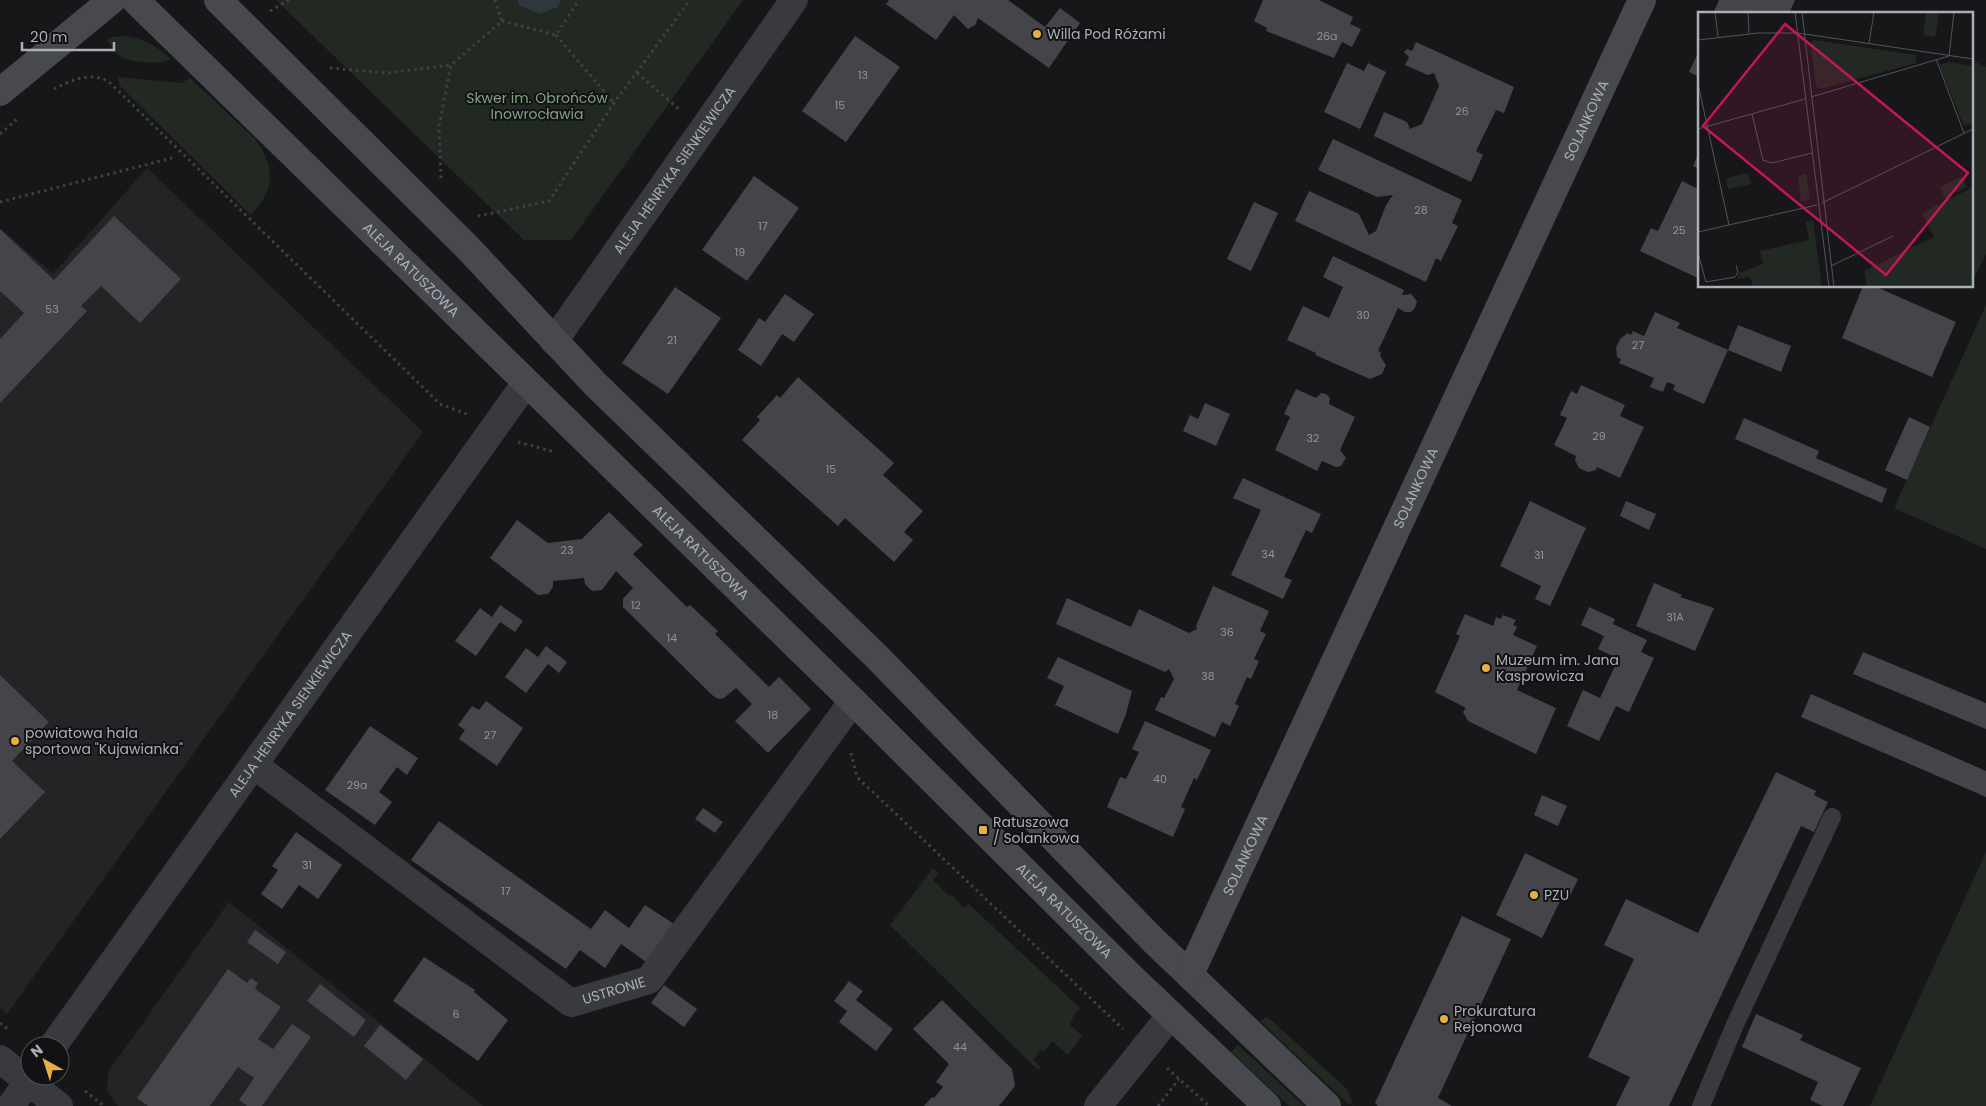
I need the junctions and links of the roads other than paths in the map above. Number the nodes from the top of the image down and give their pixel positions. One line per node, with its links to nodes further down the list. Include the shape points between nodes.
1 (112, 0): 6 (street)
2 (135, 0): 8 (street, ALEJA RATUSZOWA)
3 (218, 0): 7 (street, via 454,234)
4 (794, 0): 7 (street, ALEJA HENRYKA SIENKIEWICZA)
5 (1642, 0): 12 (street, SOLANKOWA)
6 (0, 92)
7 (554, 341): 12 (street, via 876,656)
8 (526, 382): 9 (street, ALEJA RATUSZOWA); 10 (street, ALEJA HENRYKA SIENKIEWICZA)
9 (846, 712): 10 (street, USTRONIE, via 649,980 571,1003); 13 (street, ALEJA RATUSZOWA)
10 (254, 765): 14 (street, ALEJA HENRYKA SIENKIEWICZA)
11 (1832, 817): 24 (lane, via 1734,1027)
12 (1190, 974): 23 (street)
13 (1171, 1015): 21 (street); 22 (street, ALEJA RATUSZOWA)
14 (60, 1036)
15 (0, 1059): 16 (street)
16 (20, 1072)
17 (25, 1086): 19 (street)
18 (38, 1086): 20 (street)
19 (10, 1106)
20 (59, 1106)
21 (1098, 1106)
22 (1267, 1106)
23 (1328, 1106)
24 (1701, 1106)

